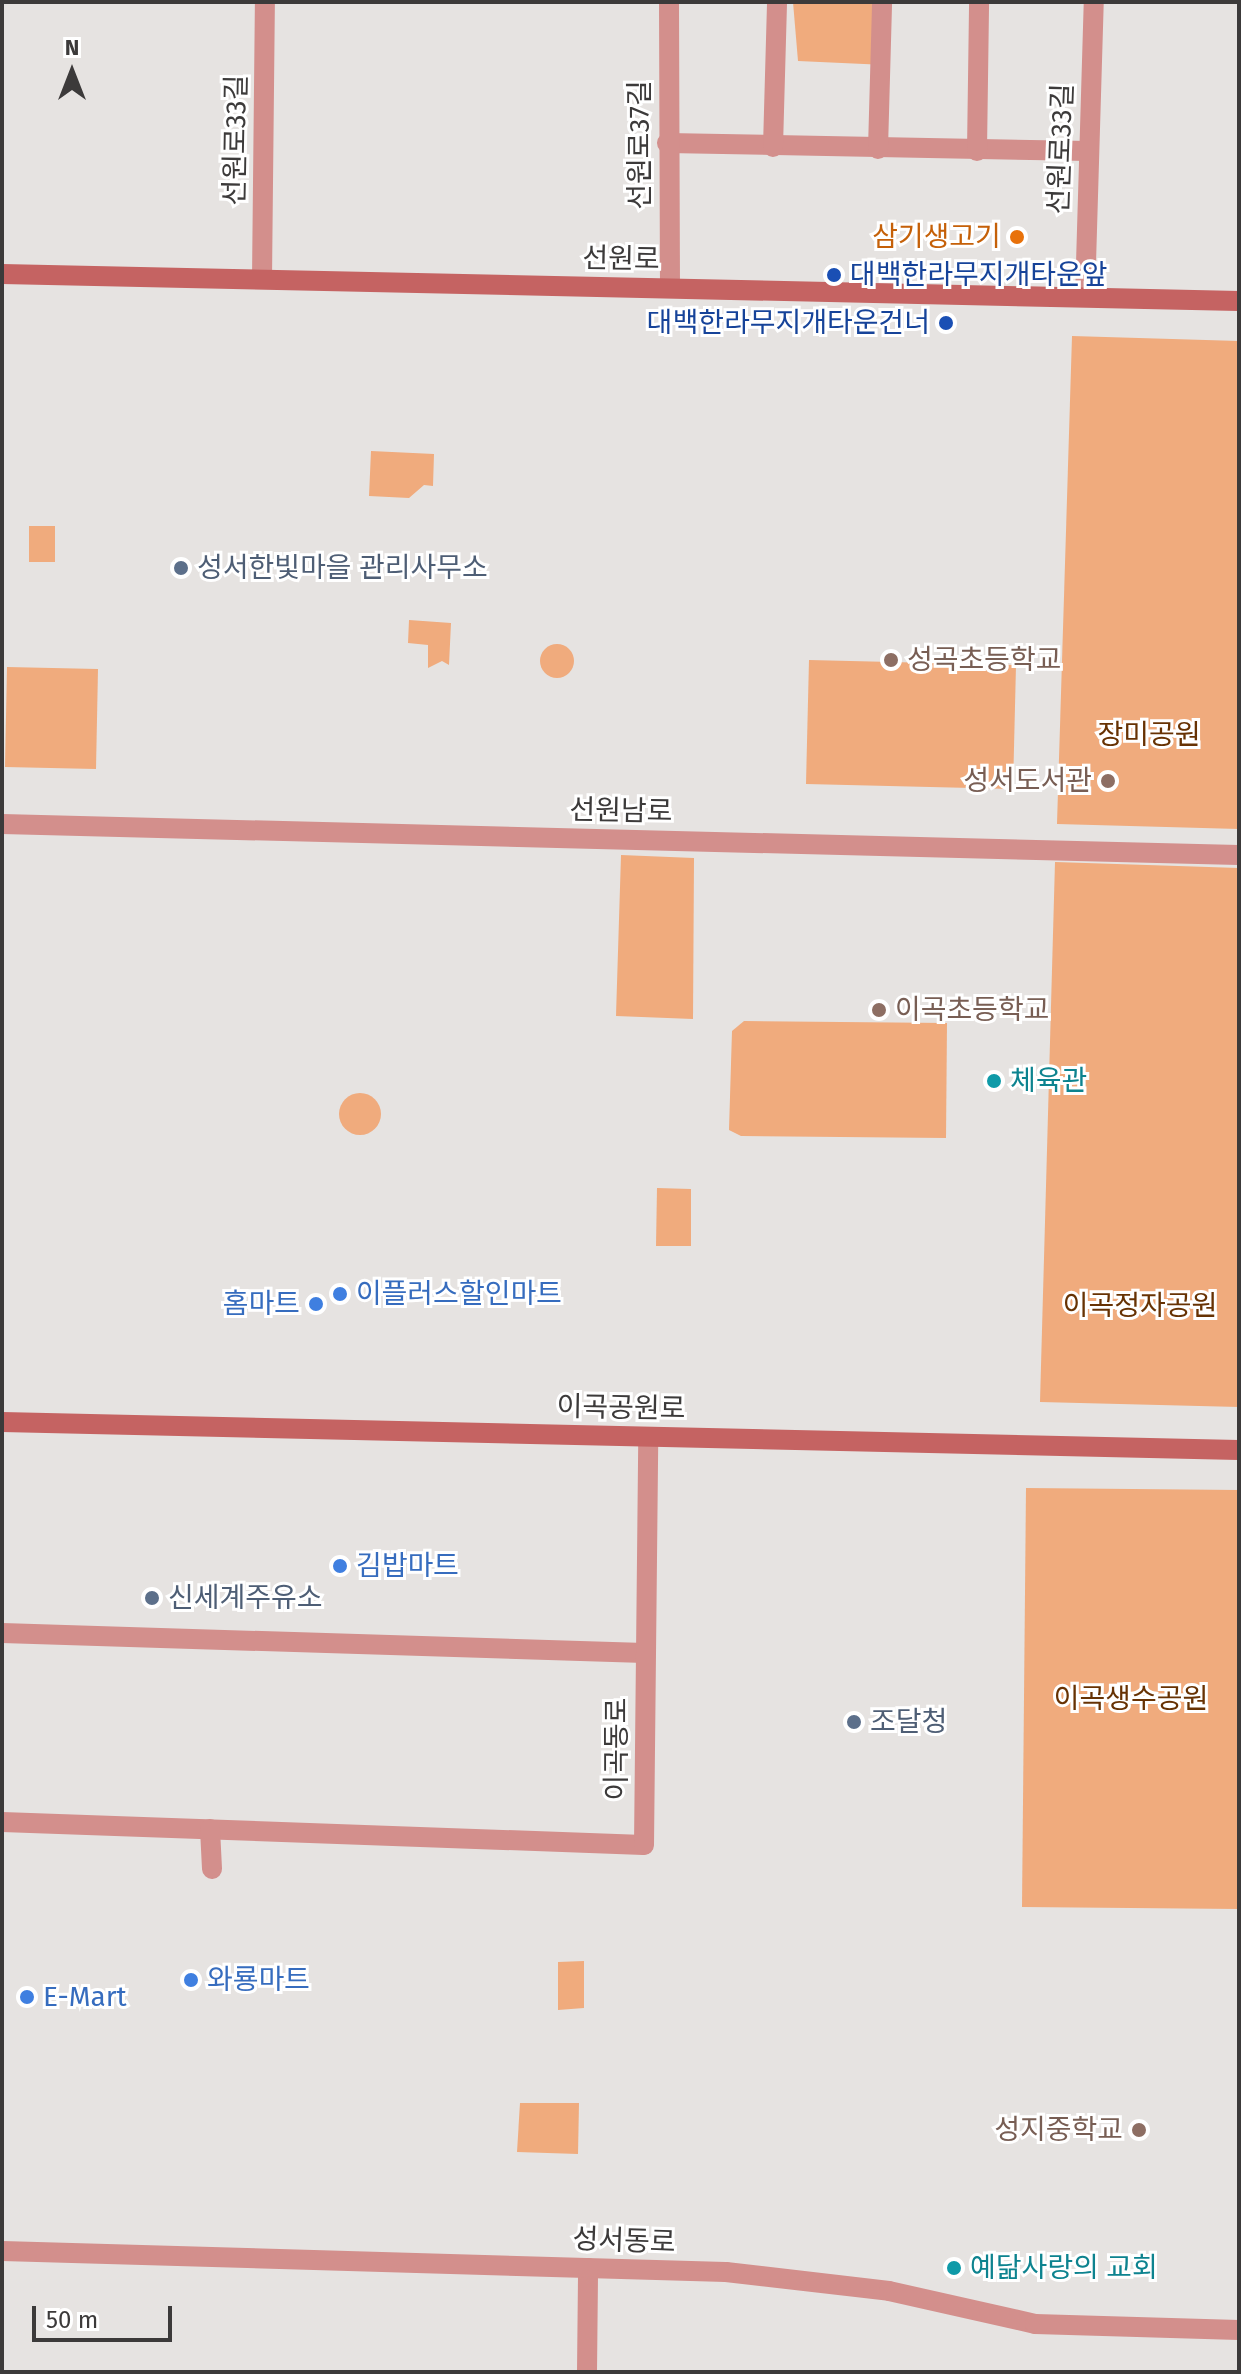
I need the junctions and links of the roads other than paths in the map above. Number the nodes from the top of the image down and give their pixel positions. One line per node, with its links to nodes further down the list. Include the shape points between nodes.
1 (265, 2): 13 (street, 선원로33길)
2 (669, 2): 7 (street, 선원로37길)
3 (777, 2): 8 (street)
4 (882, 2): 9 (street)
5 (979, 2): 10 (street)
6 (1094, 2): 11 (street, 선원로33길)
7 (667, 143): 8 (street); 14 (street, 선원로37길)
8 (773, 147): 9 (street)
9 (878, 149): 10 (street)
10 (977, 151): 11 (street)
11 (1089, 151): 15 (street, 선원로33길)
12 (2, 274): 13 (main road, 선원로)
13 (262, 279): 14 (main road, 선원로)
14 (670, 288): 15 (main road, 선원로)
15 (1085, 297): 16 (main road, 선원로)
16 (1239, 301)
17 (2, 824): 18 (street, 선원남로)
18 (1239, 855)
19 (2, 1422): 20 (main road, 이곡공원로)
20 (648, 1437): 21 (main road, 이곡공원로); 23 (street)
21 (1239, 1450)
22 (2, 1633): 23 (street)
23 (645, 1653): 25 (street, 이곡동로, via 644,1845)
24 (2, 1822): 25 (street, 이곡동로)
25 (210, 1829): 26 (street)
26 (212, 1869)
27 (2, 2251): 28 (street, 성서동로)
28 (588, 2268): 29 (street, 성서동로, via 726,2272 889,2291 1035,2324); 30 (street)
29 (1239, 2330)
30 (587, 2372)

